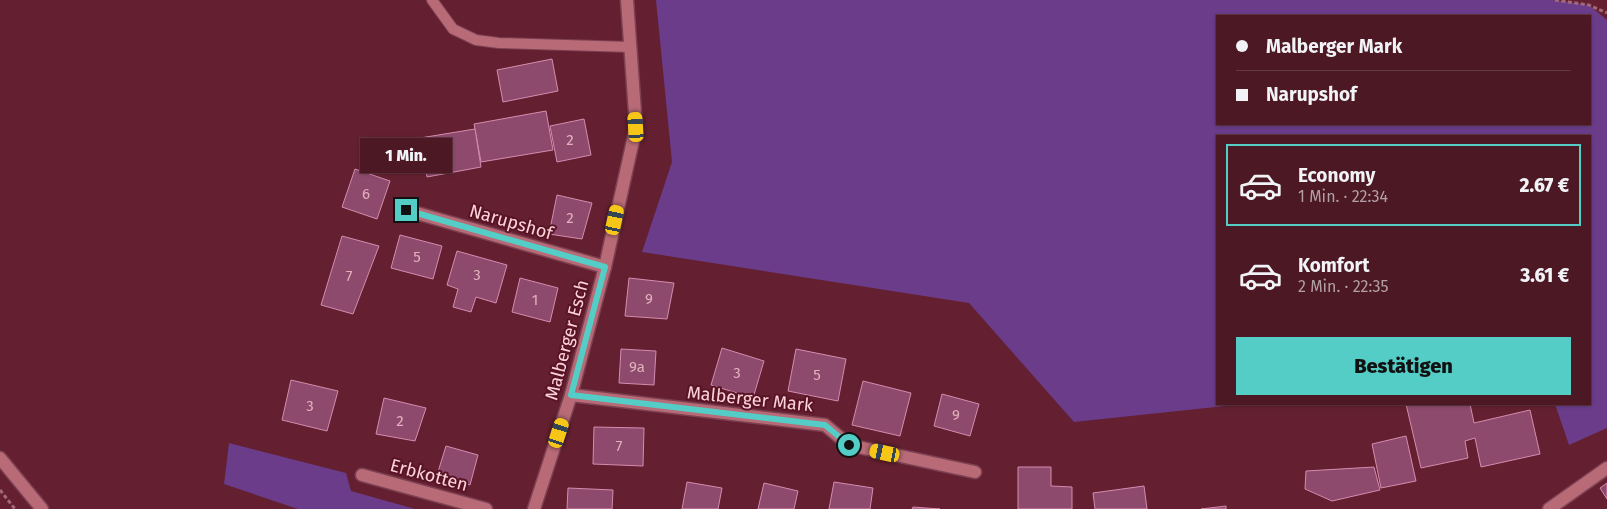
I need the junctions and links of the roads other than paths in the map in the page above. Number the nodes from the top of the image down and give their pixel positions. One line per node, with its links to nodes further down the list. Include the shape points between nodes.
1 (432, 0): 3 (lane, via 453,28 476,40)
2 (627, 0): 3 (street, Malberger Esch)
3 (630, 46): 5 (street, Malberger Esch, via 636,127)
4 (406, 210): 5 (street, Narupshof)
5 (605, 267): 6 (street, Malberger Esch)
6 (571, 395): 9 (street, Malberger Mark, via 825,425 849,445); 13 (street, Malberger Esch)
7 (0, 458): 11 (street)
8 (1607, 468): 14 (street)
9 (975, 472)
10 (362, 475): 12 (street, Erbkotten)
11 (42, 509)
12 (486, 509)
13 (534, 509)
14 (1549, 509)

